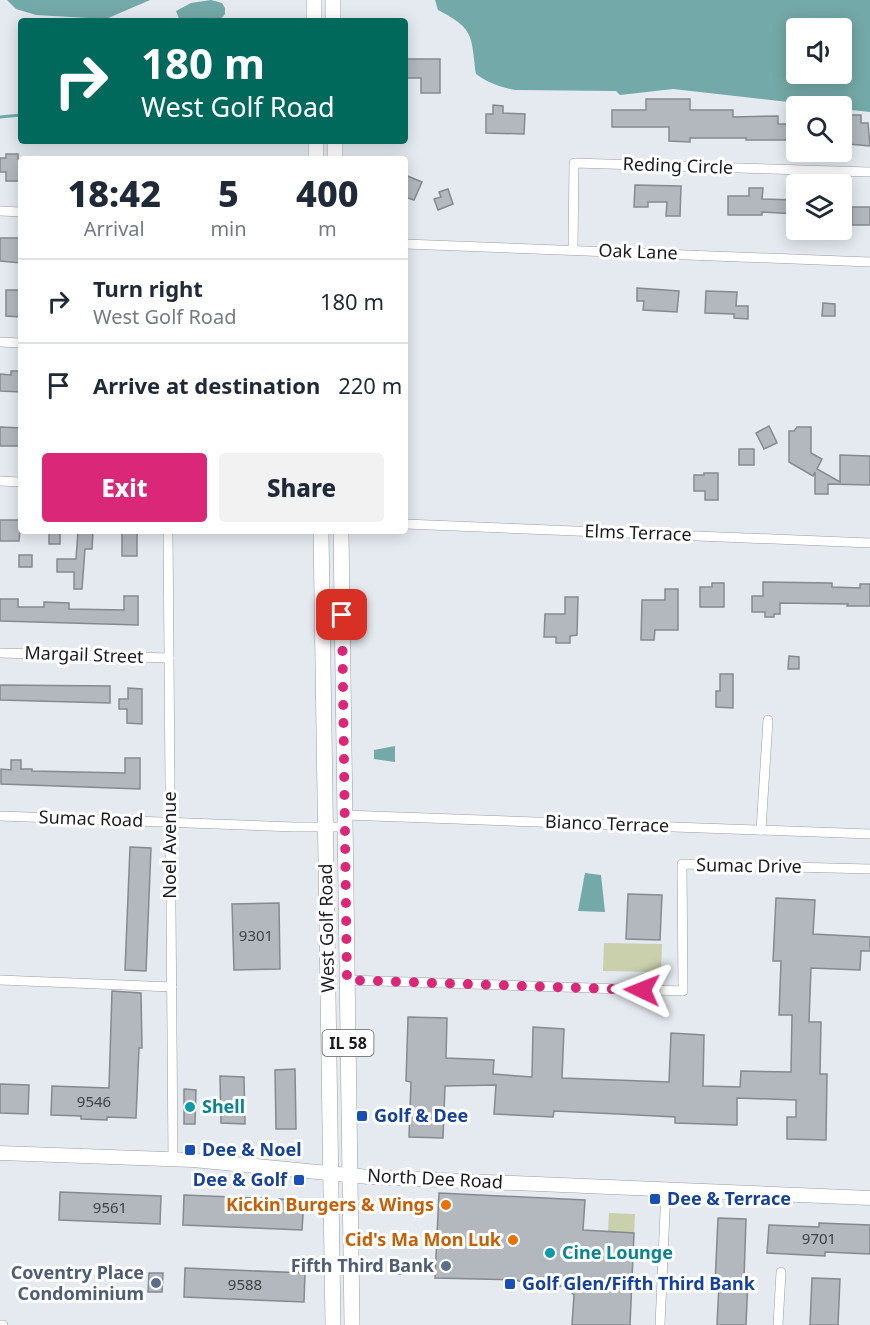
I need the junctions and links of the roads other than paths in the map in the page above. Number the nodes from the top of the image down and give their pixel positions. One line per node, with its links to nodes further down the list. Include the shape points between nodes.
1 (314, 0): 3 (main road)
2 (333, 0): 4 (main road)
3 (314, 18)
4 (333, 18)
5 (870, 172): 9 (street, Reding Circle, via 574,163)
6 (0, 211): 7 (street)
7 (18, 212)
8 (408, 244): 9 (street, Oak Lane)
9 (573, 250): 10 (street, Oak Lane)
10 (870, 262)
11 (0, 342): 12 (street)
12 (18, 343)
13 (0, 481): 14 (street)
14 (18, 482)
15 (408, 524): 19 (street, Elms Terrace)
16 (168, 534): 21 (street, Noel Avenue)
17 (321, 534): 26 (main road, West Golf Road / IL 58)
18 (341, 534): 24 (main road, West Golf Road / IL 58)
19 (870, 543)
20 (0, 653): 21 (street, Margail Street)
21 (169, 658): 25 (street, Noel Avenue)
22 (768, 720): 27 (street)
23 (0, 816): 25 (street, Sumac Road)
24 (345, 821): 26 (street, Bianco Terrace); 27 (street, Bianco Terrace); 31 (main road, West Golf Road / IL 58)
25 (170, 822): 26 (street, Sumac Road); 32 (street, Noel Avenue)
26 (325, 826): 35 (main road, West Golf Road / IL 58)
27 (761, 830): 28 (street, Bianco Terrace)
28 (870, 834)
29 (870, 869): 31 (street, Sumac Drive, via 682,864 683,991)
30 (0, 980): 32 (street)
31 (347, 980): 36 (main road, West Golf Road / IL 58)
32 (171, 987): 34 (street, Noel Avenue)
33 (0, 1153): 34 (street, North Dee Road)
34 (173, 1159): 35 (street, North Dee Road)
35 (331, 1172): 36 (street, North Dee Road); 40 (main road, West Golf Road / IL 58)
36 (350, 1175): 37 (street, North Dee Road); 41 (main road, West Golf Road / IL 58)
37 (666, 1189): 38 (street, North Dee Road); 42 (street)
38 (870, 1198)
39 (781, 1272): 43 (street)
40 (333, 1325)
41 (352, 1325)
42 (660, 1325)
43 (778, 1325)

